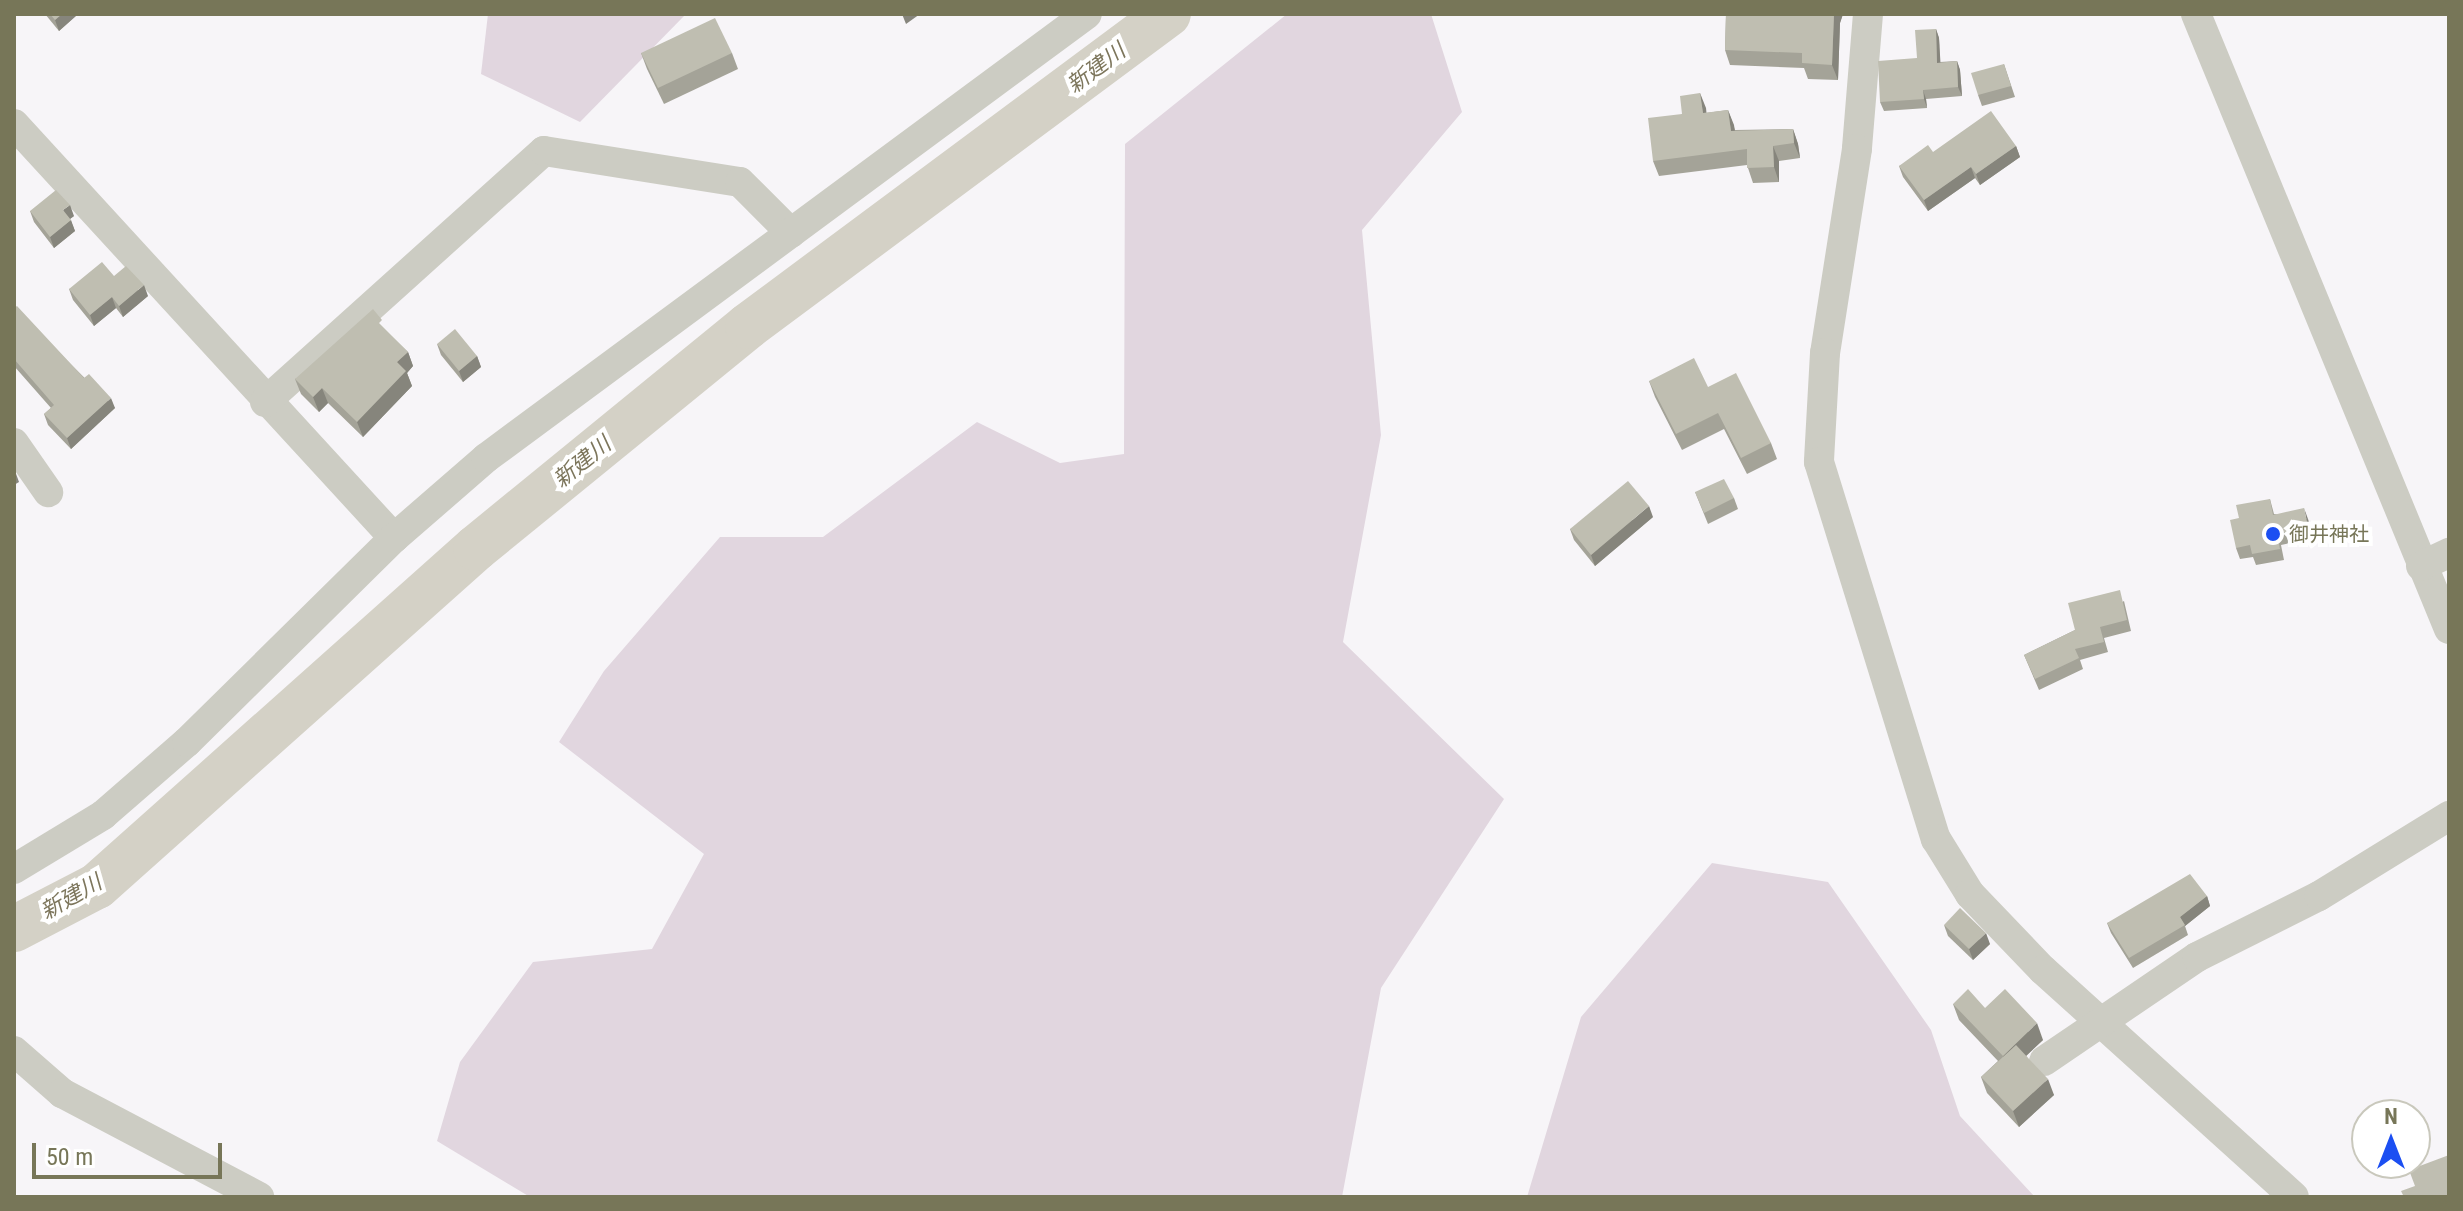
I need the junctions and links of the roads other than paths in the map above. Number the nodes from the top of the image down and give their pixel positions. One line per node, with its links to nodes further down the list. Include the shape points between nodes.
1 (1087, 14): 5 (street)
2 (1868, 14): 15 (street, via 1857,149 1825,353 1819,462 1936,839 1970,894)
3 (2196, 14): 11 (street)
4 (14, 124): 6 (street)
5 (791, 233): 6 (street, via 740,182 544,151); 9 (street, via 486,458)
6 (265, 402): 9 (street)
7 (14, 443): 8 (street)
8 (48, 492)
9 (394, 538): 14 (street, via 187,742 103,815)
10 (2449, 553): 11 (street)
11 (2421, 566): 12 (street)
12 (2449, 629)
13 (2449, 816): 15 (street, via 2319,896 2197,957)
14 (14, 869)
15 (2099, 1023): 17 (street); 19 (street)
16 (14, 1051): 18 (street, via 62,1093)
17 (2044, 1061)
18 (259, 1197)
19 (2294, 1197)

